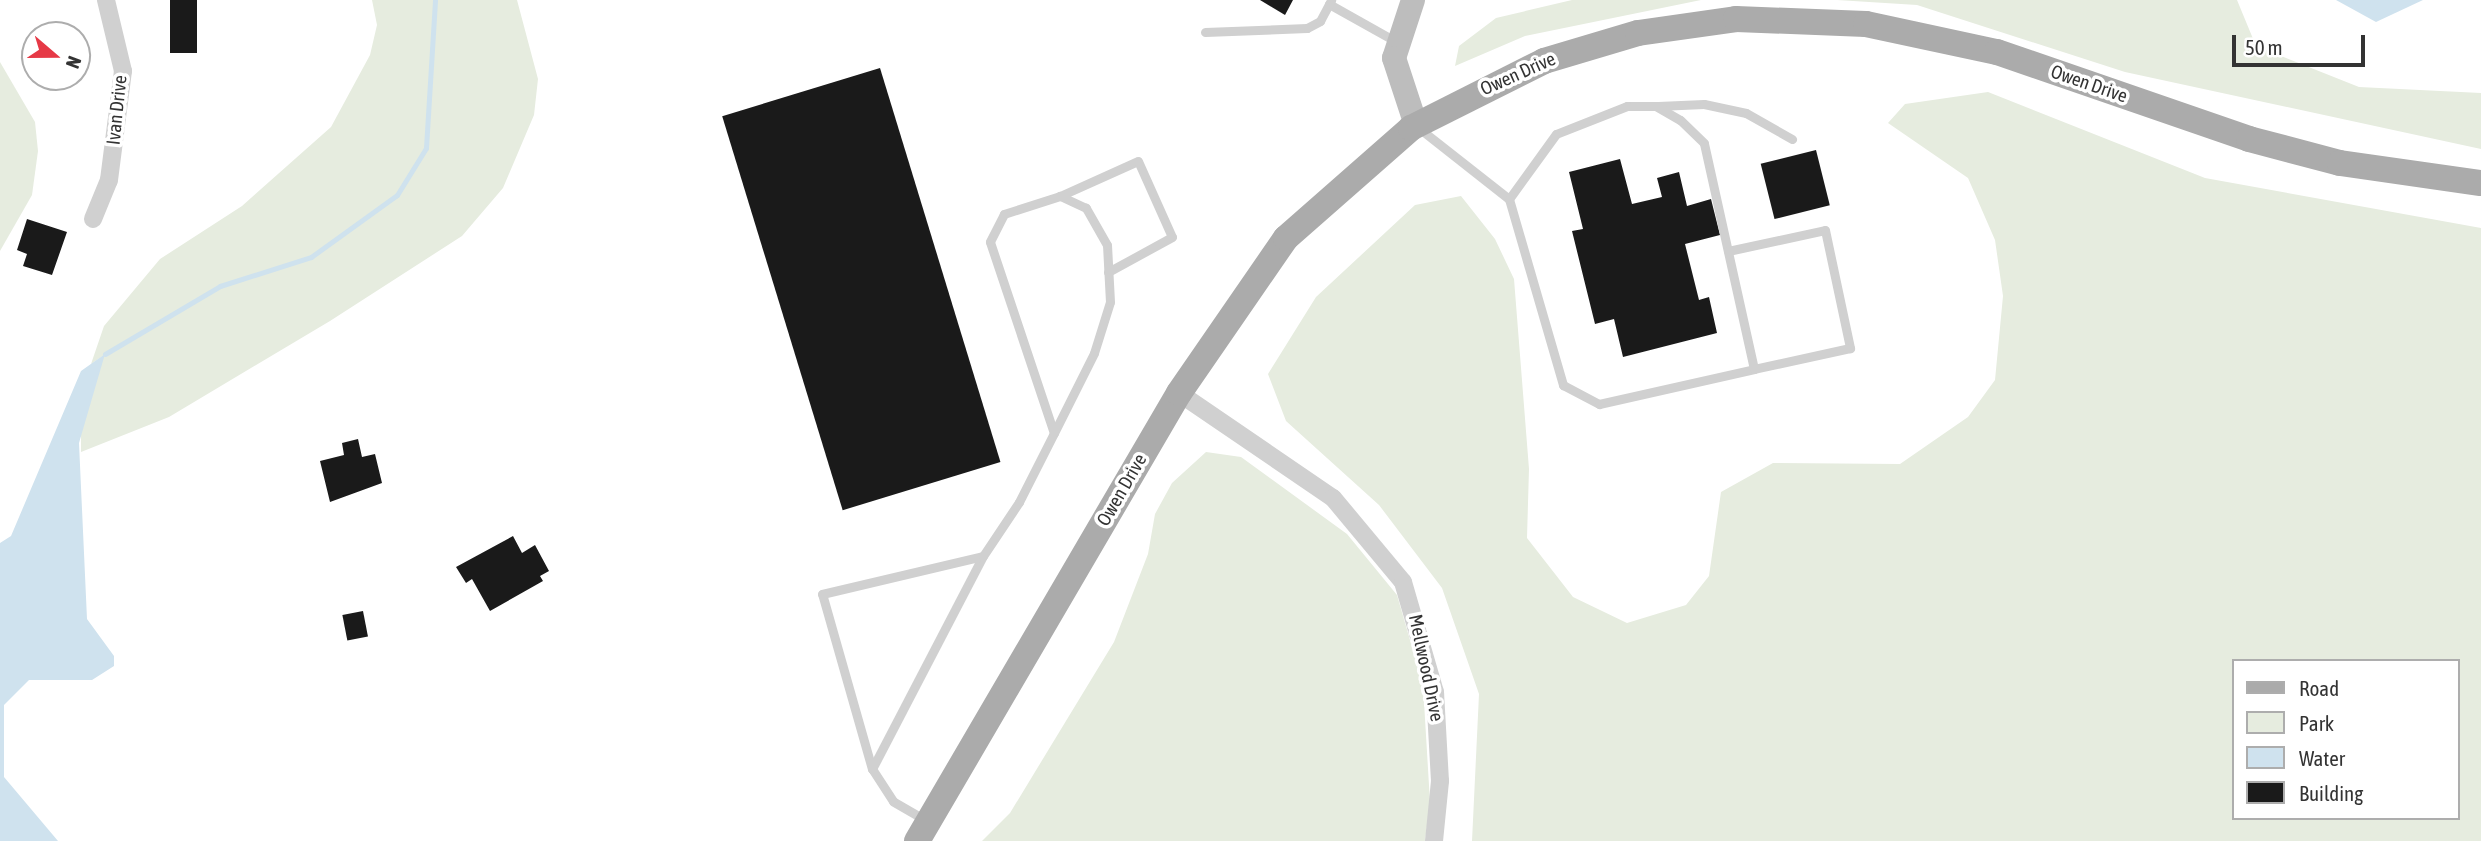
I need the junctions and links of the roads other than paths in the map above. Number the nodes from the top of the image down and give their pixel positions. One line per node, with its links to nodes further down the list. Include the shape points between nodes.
1 (106, 0): 12 (street, Ivan Drive, via 123,71 109,180)
2 (1413, 0): 5 (street)
3 (1330, 2): 4 (lane, via 1307,28); 5 (lane)
4 (1205, 32)
5 (1395, 41): 7 (street, via 1400,91)
6 (1656, 106): 8 (lane, via 1704,104 1746,113); 11 (lane, via 1627,106 1556,134); 13 (lane, via 1704,143)
7 (1416, 125): 9 (main road, Owen Drive, via 1499,81 1589,45 1736,19 1825,19 1957,40 2249,139 2340,163); 11 (lane); 16 (main road, Owen Drive, via 1366,162 1286,238)
8 (1792, 139)
9 (2481, 183)
10 (1060, 196): 14 (lane, via 1086,208 1107,245); 14 (lane, via 1138,161 1172,237); 17 (lane, via 1004,214 990,242 998,280)
11 (1509, 199): 15 (lane, via 1563,385 1599,404)
12 (93, 219)
13 (1728, 251): 15 (lane); 15 (lane, via 1825,230 1828,243 1850,348)
14 (1108, 272): 17 (lane, via 1110,302 1094,353)
15 (1754, 369)
16 (1179, 393): 20 (main road, Owen Drive); 21 (street, Mellwood Drive, via 1333,498 1403,582 1435,692 1440,781)
17 (1054, 433): 18 (lane)
18 (983, 556): 19 (lane); 19 (lane, via 822,594)
19 (873, 769): 20 (lane, via 893,801)
20 (923, 832)
21 (1434, 841)

